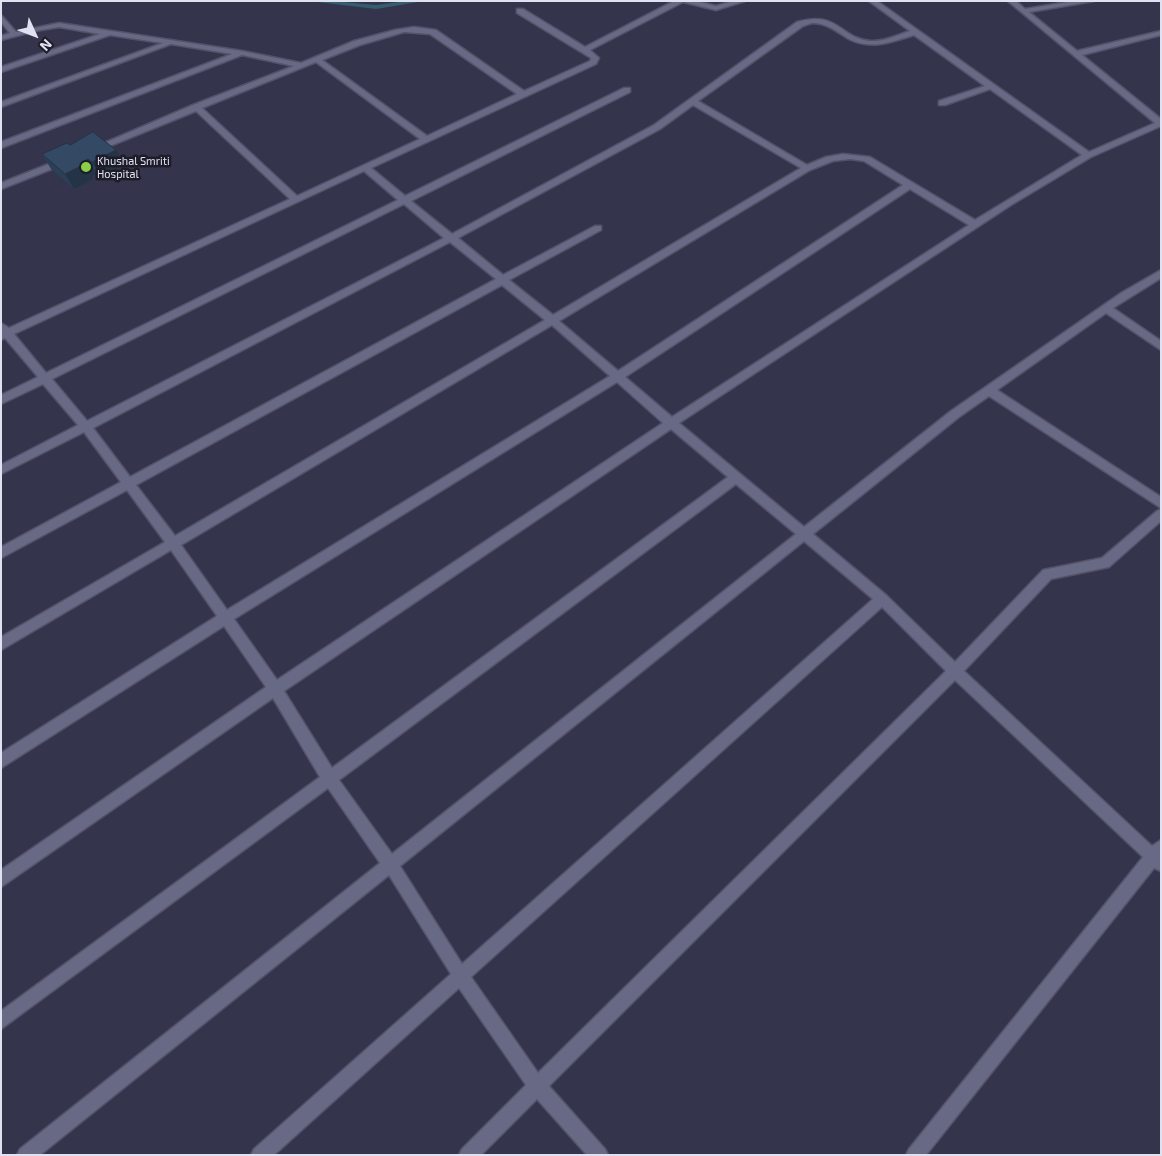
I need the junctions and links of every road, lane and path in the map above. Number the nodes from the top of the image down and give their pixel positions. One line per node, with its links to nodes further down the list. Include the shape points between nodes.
1 (680, 1): 16 (street)
2 (686, 1): 3 (street, via 716,8)
3 (742, 1)
4 (872, 1): 11 (street)
5 (1011, 1): 8 (street)
6 (1090, 1): 8 (street)
7 (520, 11): 16 (street)
8 (1023, 11): 18 (street)
9 (1, 17): 13 (street)
10 (111, 32): 13 (street, via 59,25); 15 (street); 21 (street)
11 (915, 32): 22 (street); 25 (street, via 870,44 851,38 828,22 809,20)
12 (1161, 33): 18 (street)
13 (14, 34): 14 (street)
14 (1, 38)
15 (170, 43): 17 (street); 27 (street)
16 (584, 50): 24 (street, via 593,55 593,62)
17 (242, 53): 20 (street); 31 (street)
18 (1076, 54): 29 (street)
19 (316, 59): 20 (street); 24 (street, via 388,34 423,29); 30 (street)
20 (301, 65): 28 (street)
21 (1, 70)
22 (992, 86): 26 (street); 33 (street)
23 (627, 90): 40 (street)
24 (524, 95): 30 (street)
25 (693, 102): 36 (street); 43 (street, via 657,127)
26 (942, 103)
27 (1, 106)
28 (196, 108): 32 (street); 39 (street)
29 (1161, 123): 33 (street)
30 (427, 140): 35 (street)
31 (1, 146)
32 (81, 154)
33 (1088, 155): 41 (street)
34 (72, 158): 38 (street)
35 (365, 168): 39 (street); 40 (street)
36 (807, 168): 37 (street, via 834,157 852,155 868,159); 47 (street)
37 (909, 185): 41 (street); 50 (street)
38 (1, 186)
39 (295, 199): 48 (street)
40 (405, 199): 43 (street); 51 (street)
41 (976, 225): 54 (street)
42 (598, 228): 45 (street)
43 (451, 238): 45 (street); 55 (street)
44 (1161, 273): 46 (street)
45 (502, 280): 47 (street); 58 (street)
46 (1106, 308): 49 (street); 52 (street)
47 (553, 320): 50 (street); 62 (street)
48 (3, 332): 51 (street)
49 (1161, 346)
50 (617, 377): 54 (street); 65 (street)
51 (45, 378): 53 (street); 55 (street)
52 (988, 390): 59 (street); 61 (street)
53 (1, 400)
54 (671, 423): 57 (street); 68 (street)
55 (85, 426): 56 (street); 58 (street)
56 (1, 470)
57 (736, 478): 61 (street); 70 (street)
58 (129, 483): 62 (street); 63 (street)
59 (1161, 503)
60 (1161, 514): 67 (street, via 1105,563 1047,574)
61 (803, 534): 64 (street); 72 (street)
62 (173, 543): 65 (street); 66 (street)
63 (1, 553)
64 (882, 599): 67 (street); 74 (street)
65 (225, 618): 68 (street); 69 (street)
66 (1, 644)
67 (955, 671): 71 (street); 76 (street)
68 (274, 689): 70 (street); 73 (street)
69 (1, 761)
70 (330, 779): 72 (street); 75 (street)
71 (1158, 856): 81 (street)
72 (392, 865): 74 (street); 77 (street)
73 (1, 879)
74 (461, 976): 76 (street); 78 (street)
75 (1, 1021)
76 (538, 1086): 79 (street); 80 (street)
77 (26, 1155)
78 (260, 1155)
79 (468, 1155)
80 (599, 1155)
81 (915, 1155)

